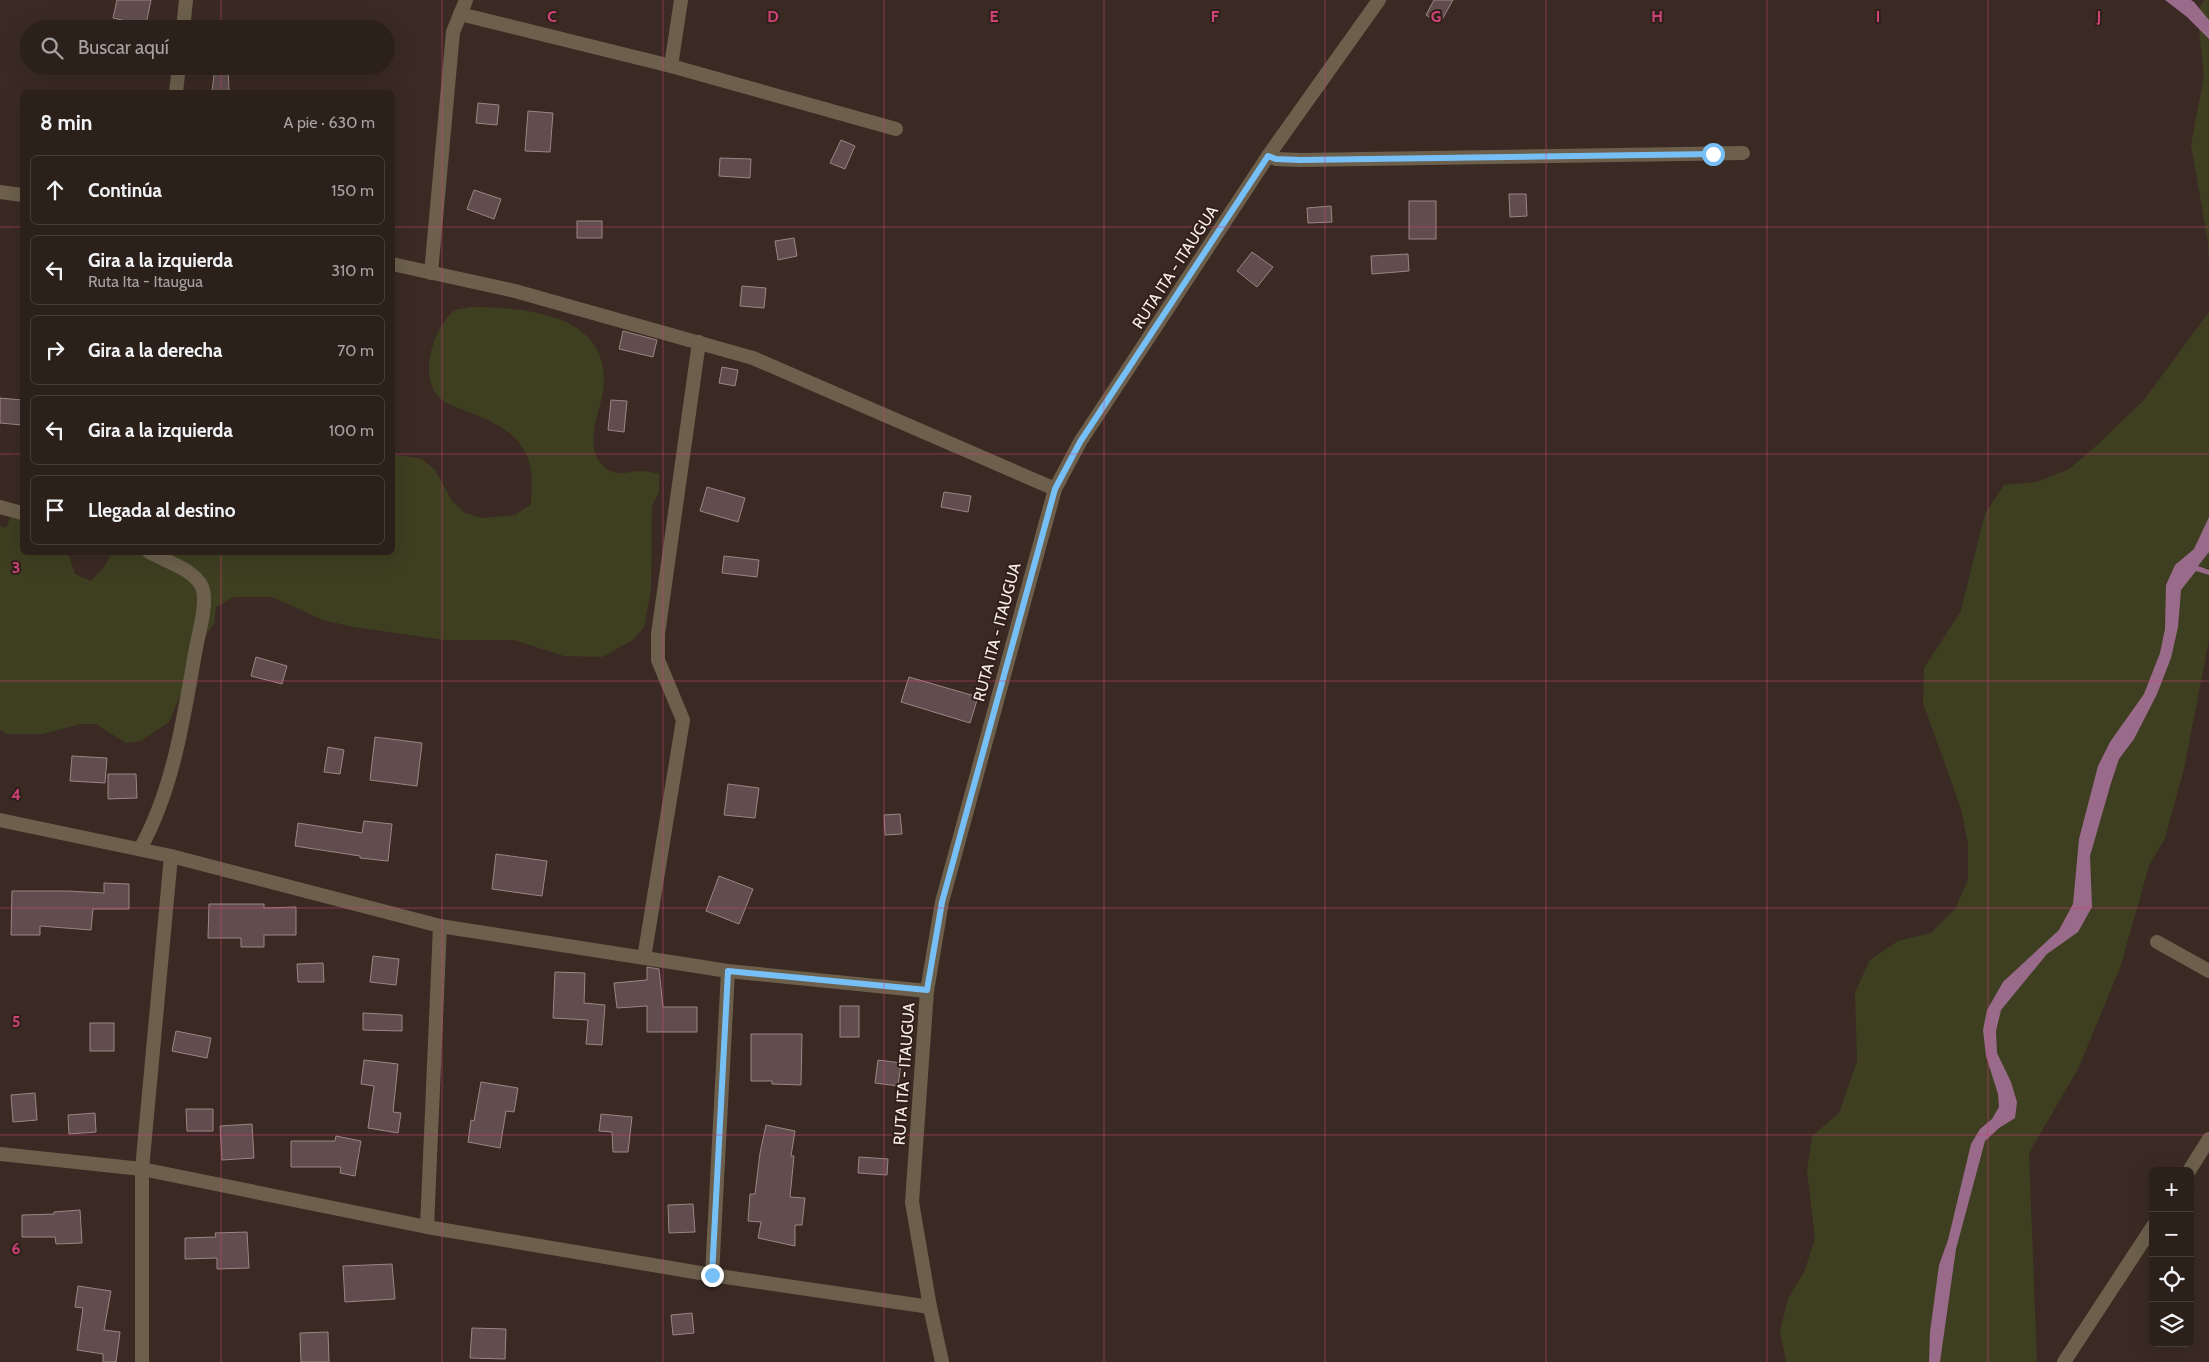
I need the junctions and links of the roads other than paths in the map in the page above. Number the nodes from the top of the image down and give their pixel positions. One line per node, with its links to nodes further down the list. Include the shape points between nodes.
1 (186, 0): 6 (street)
2 (466, 0): 5 (street)
3 (681, 0): 7 (street)
4 (1379, 0): 12 (street, RUTA ITA - ITAUGUA)
5 (460, 14): 7 (street); 16 (street, via 453,32)
6 (184, 20)
7 (671, 66): 10 (street)
8 (178, 75): 9 (street)
9 (176, 90)
10 (896, 129)
11 (1743, 153): 12 (street, via 1300,160)
12 (1268, 156): 18 (street, RUTA ITA - ITAUGUA, via 1080,442)
13 (0, 192): 14 (street)
14 (20, 195)
15 (395, 265): 16 (street)
16 (431, 273): 17 (street, via 515,291)
17 (698, 342): 18 (street, via 753,358); 27 (street, via 658,634 658,660 683,720)
18 (1055, 489): 30 (street, RUTA ITA - ITAUGUA, via 942,902)
19 (0, 507): 20 (street)
20 (20, 512)
21 (154, 555): 23 (street, via 194,577 202,588 203,607 173,761 150,832)
22 (0, 820): 23 (street)
23 (140, 849): 24 (street)
24 (171, 856): 25 (street); 34 (street)
25 (440, 926): 27 (street); 35 (street)
26 (2157, 942): 29 (street)
27 (644, 958): 28 (street)
28 (728, 971): 30 (street); 37 (street)
29 (2209, 971)
30 (927, 990): 38 (street, RUTA ITA - ITAUGUA, via 912,1202)
31 (2209, 1139): 33 (street)
32 (0, 1154): 34 (street)
33 (2191, 1167)
34 (142, 1169): 35 (street); 39 (street)
35 (428, 1226): 37 (street)
36 (2149, 1232): 41 (street)
37 (712, 1275): 38 (street)
38 (930, 1307): 40 (street, RUTA ITA - ITAUGUA)
39 (142, 1362)
40 (942, 1362)
41 (2064, 1362)

